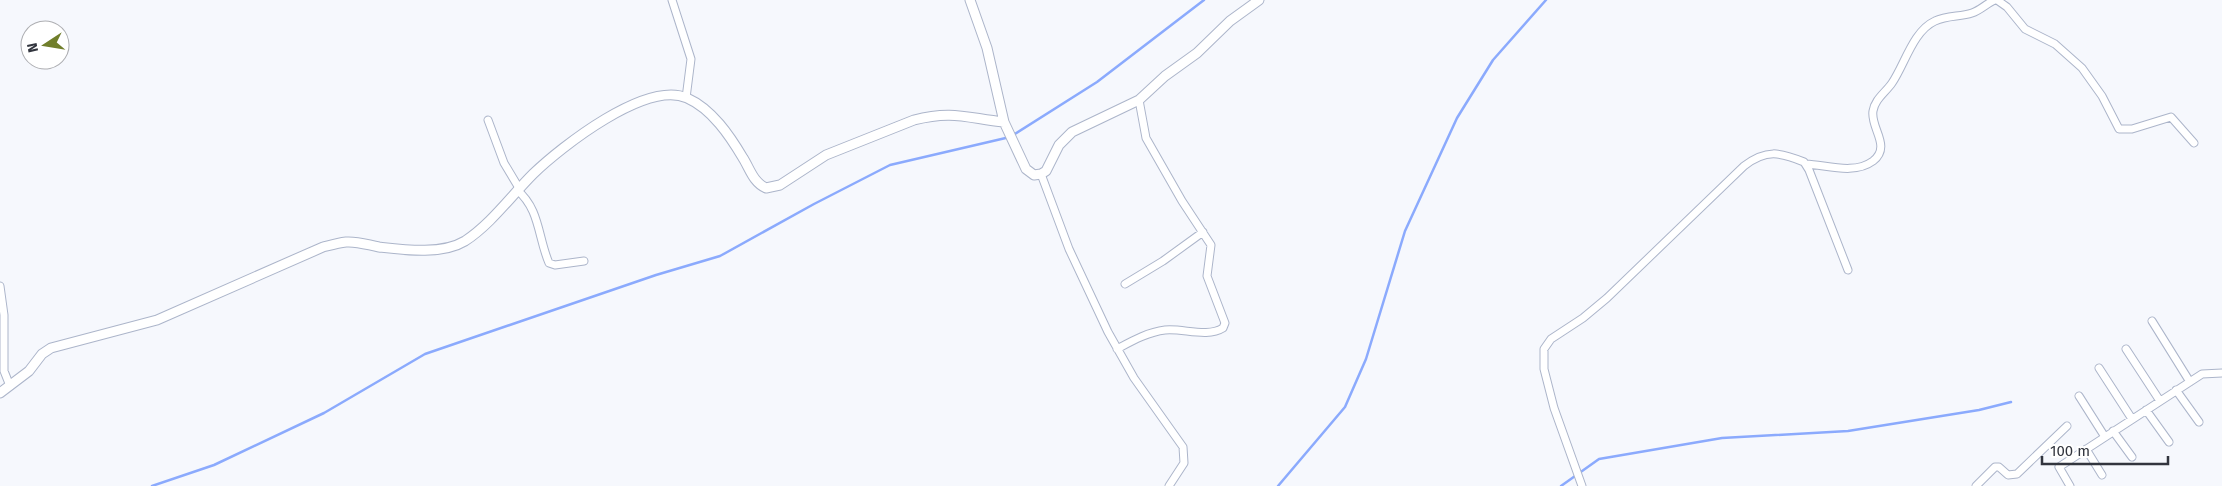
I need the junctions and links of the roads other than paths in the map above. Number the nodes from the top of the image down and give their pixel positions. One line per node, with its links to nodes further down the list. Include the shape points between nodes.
1 (672, 0): 5 (street, via 690,55)
2 (970, 0): 8 (street, via 987,48)
3 (1259, 0): 6 (street)
4 (1996, 0): 9 (street, via 2008,7 2025,29 2055,44 2082,68 2102,96 2119,129 2132,129 2171,117); 10 (street, via 1973,13 1935,20 1924,29 1891,85 1873,108 1872,116 1881,140 1880,152 1872,161 1853,168)
5 (686, 98): 8 (street, via 700,106 724,129 756,181 766,188 780,185 826,155 928,116 956,114); 12 (street, via 648,99 620,110 556,154)
6 (1139, 100): 11 (street, via 1072,132 1059,144 1048,168); 13 (street, via 1146,138)
7 (488, 120): 12 (street)
8 (1004, 122): 11 (street, via 1029,172)
9 (2194, 143)
10 (1806, 164): 15 (street); 40 (street, via 1779,154 1755,158 1700,206 1602,302 1546,345 1544,369 1559,424)
11 (1041, 174): 19 (street, via 1081,276)
12 (518, 189): 14 (street, via 536,216 549,263 555,266); 24 (street, via 479,230 458,244 422,250 346,242 323,247 158,320 51,348)
13 (1203, 232): 16 (street); 19 (street, via 1211,245 1208,282 1225,326 1215,332 1164,330 1142,336)
14 (584, 261)
15 (1848, 270)
16 (1125, 284)
17 (0, 286): 24 (street, via 4,315 4,371)
18 (2152, 321): 23 (street)
19 (1117, 349): 39 (street, via 1183,446 1184,463)
20 (2126, 349): 28 (street)
21 (2099, 368): 30 (street)
22 (2222, 373): 23 (street, via 2202,374)
23 (2190, 382): 25 (street)
24 (10, 386): 26 (street)
25 (2176, 390): 28 (street); 31 (street)
26 (0, 393)
27 (2079, 396): 34 (street)
28 (2160, 401): 29 (street)
29 (2146, 410): 30 (street); 35 (street)
30 (2132, 419): 33 (street)
31 (2199, 422)
32 (2067, 426): 41 (street, via 2017,474 2008,475 1995,467)
33 (2113, 431): 34 (street); 37 (street)
34 (2105, 437): 36 (street)
35 (2168, 442)
36 (2086, 449): 38 (street); 42 (street, via 2059,466)
37 (2132, 457)
38 (2102, 475)
39 (1169, 486)
40 (1582, 486)
41 (1976, 486)
42 (2070, 486)

